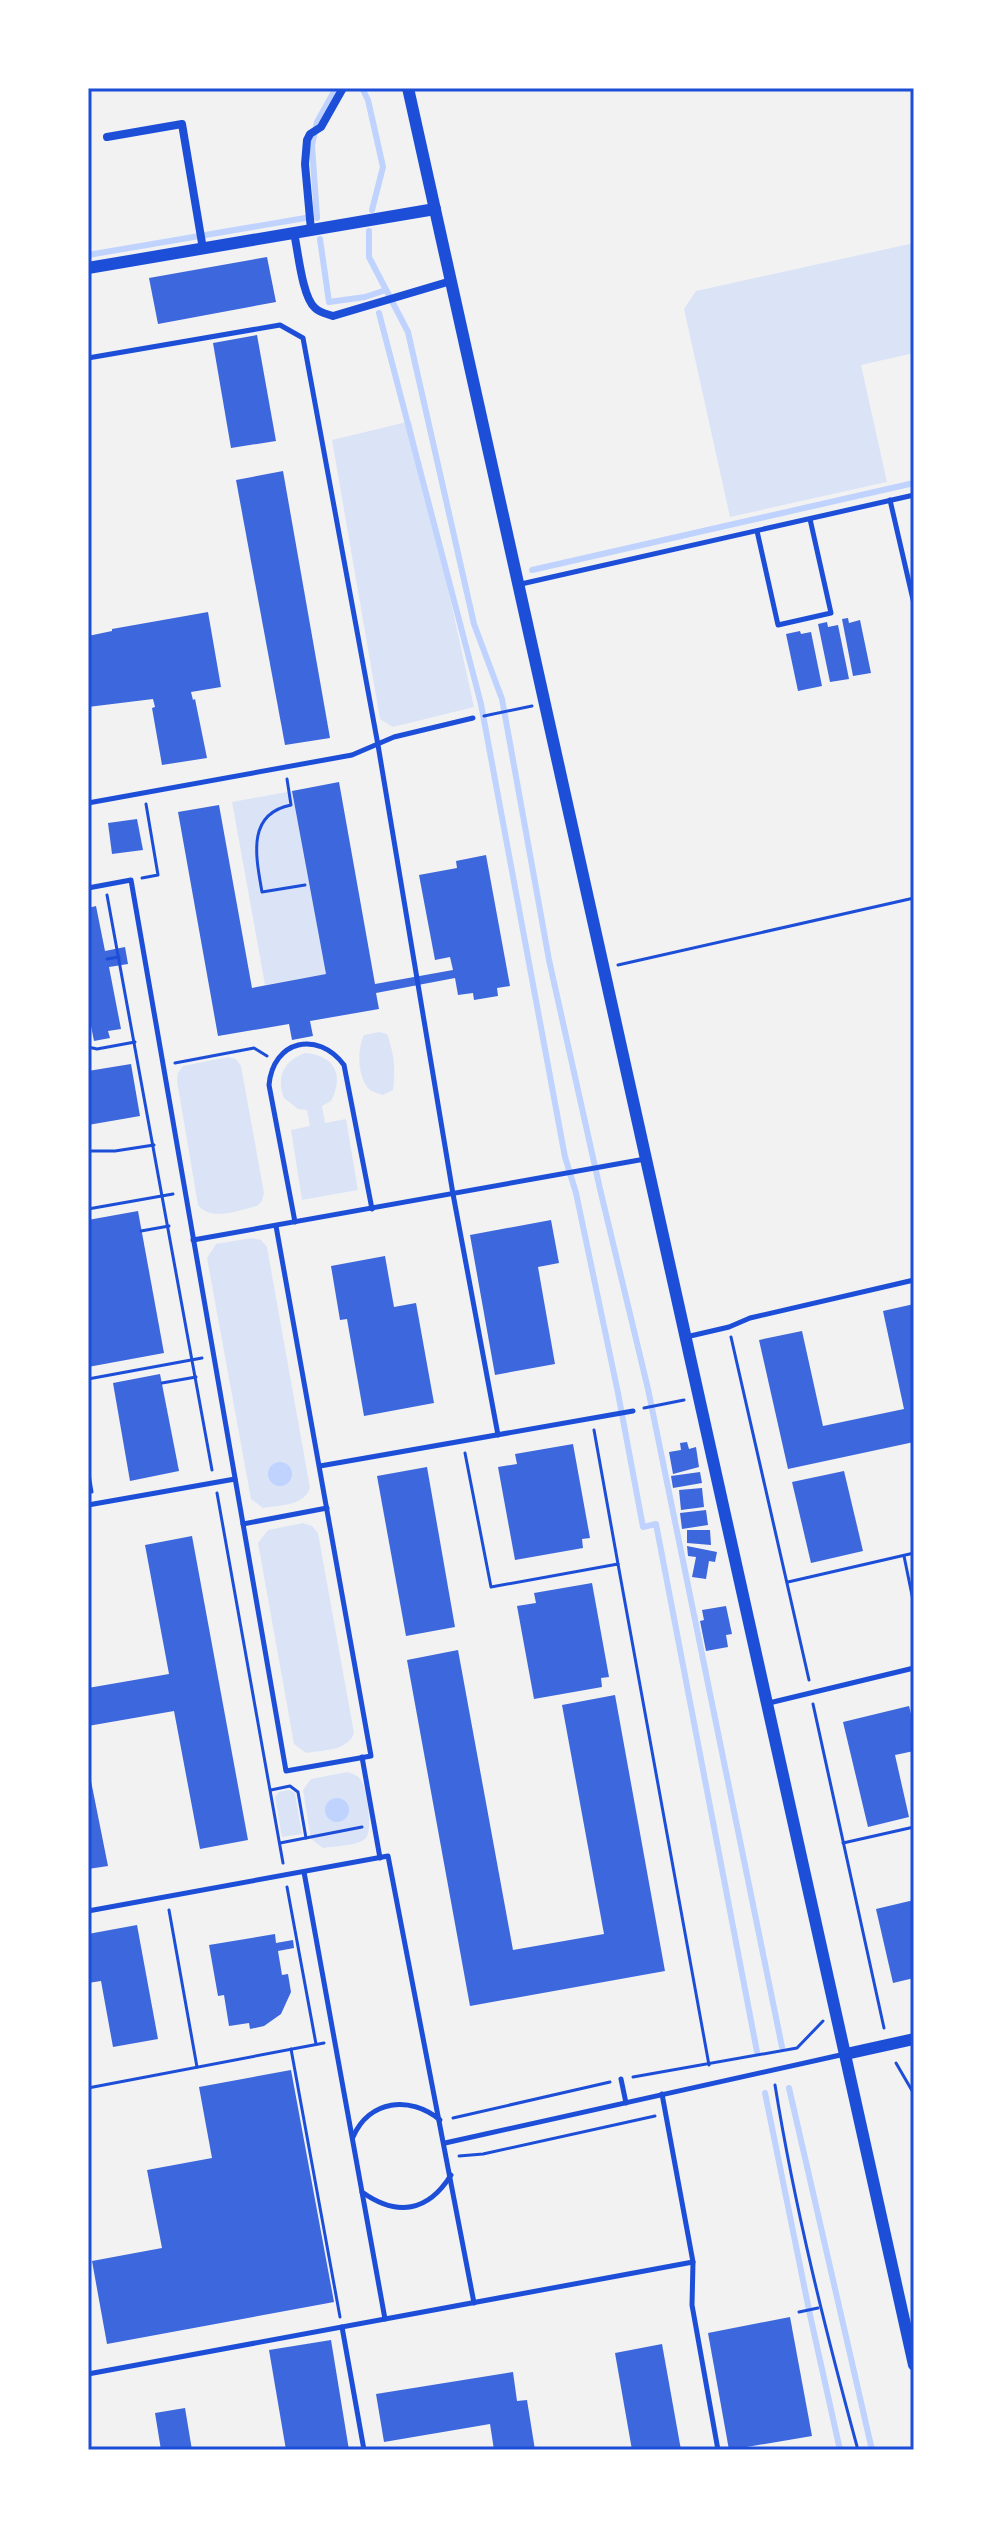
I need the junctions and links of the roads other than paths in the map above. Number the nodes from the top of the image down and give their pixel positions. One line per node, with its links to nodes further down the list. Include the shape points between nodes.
1 (343, 88): 5 (street, via 307,140)
2 (408, 88): 4 (street)
3 (107, 137): 7 (street, via 182,124)
4 (435, 209): 5 (street); 9 (street)
5 (310, 221): 6 (street)
6 (294, 233): 7 (street); 9 (street, via 308,298 314,308 333,316)
7 (201, 239): 8 (street)
8 (88, 268)
9 (451, 281): 15 (street)
10 (88, 358): 18 (lane, via 280,325 303,338)
11 (914, 495): 12 (lane)
12 (890, 500): 13 (lane); 16 (lane)
13 (810, 519): 14 (lane); 14 (lane, via 831,613 778,625)
14 (757, 531): 15 (lane)
15 (517, 585): 21 (street)
16 (914, 604)
17 (473, 718): 18 (lane)
18 (378, 745): 19 (lane, via 352,755); 22 (lane)
19 (88, 803)
20 (88, 888): 26 (lane, via 131,880)
21 (645, 1159): 22 (lane); 28 (street)
22 (453, 1194): 23 (lane); 30 (lane)
23 (372, 1209): 24 (lane); 24 (lane, via 344,1065 330,1050 311,1043 291,1048 275,1062 269,1085)
24 (295, 1222): 25 (lane)
25 (276, 1226): 26 (lane); 31 (lane)
26 (193, 1240): 32 (lane)
27 (914, 1280): 28 (lane)
28 (685, 1337): 37 (street)
29 (633, 1411): 30 (lane)
30 (498, 1435): 31 (lane)
31 (320, 1466): 34 (lane)
32 (235, 1479): 33 (lane); 35 (lane)
33 (91, 1504)
34 (327, 1508): 35 (lane); 38 (lane, via 371,1756)
35 (243, 1524): 38 (lane, via 286,1771)
36 (914, 1668): 37 (lane)
37 (768, 1704): 43 (street)
38 (362, 1757): 39 (lane)
39 (380, 1858): 40 (lane); 47 (lane, via 388,1856)
40 (304, 1872): 41 (lane); 48 (lane)
41 (88, 1911)
42 (914, 2039): 43 (street)
43 (846, 2054): 45 (lane); 56 (street)
44 (621, 2079): 46 (lane)
45 (662, 2094): 46 (lane); 52 (lane)
46 (626, 2103): 49 (lane)
47 (441, 2120): 48 (lane, via 424,2108 392,2104 364,2119); 49 (lane)
48 (352, 2138): 51 (lane)
49 (445, 2143): 50 (lane)
50 (451, 2175): 51 (lane, via 434,2197 404,2208); 53 (lane)
51 (362, 2192): 54 (lane)
52 (693, 2262): 53 (lane); 59 (lane, via 692,2305)
53 (474, 2303): 54 (lane)
54 (385, 2319): 55 (lane)
55 (342, 2327): 57 (lane); 58 (lane)
56 (914, 2365)
57 (88, 2374)
58 (364, 2450)
59 (718, 2450)

